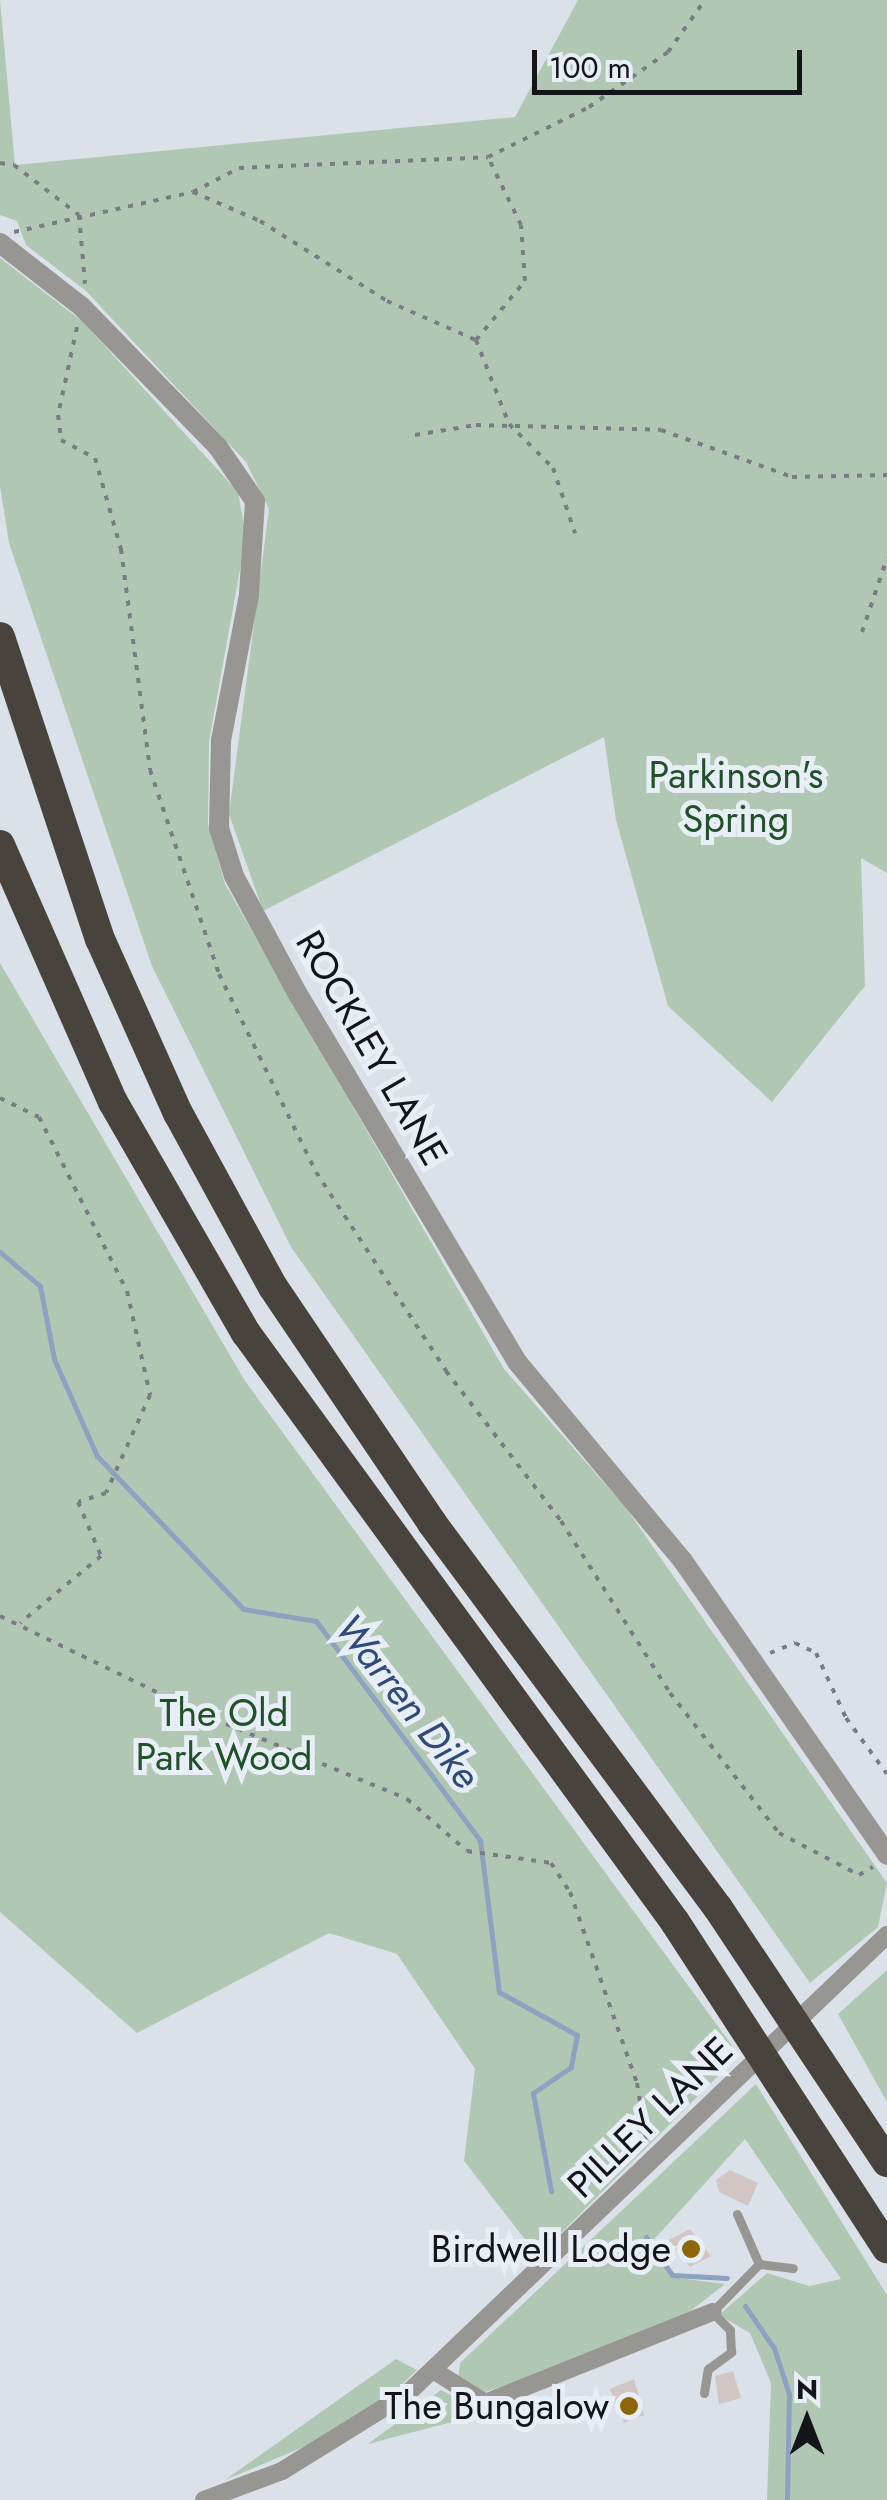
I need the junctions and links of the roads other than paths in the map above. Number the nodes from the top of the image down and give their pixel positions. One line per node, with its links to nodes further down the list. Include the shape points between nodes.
1 (0, 244): 4 (street, ROCKLEY LANE, via 81,306 218,446 255,502 256,538 218,787 234,876 518,1363 756,1662)
2 (0, 637): 6 (highway, via 100,940 178,1113 274,1287 432,1523 718,1908)
3 (0, 844): 8 (highway, via 112,1102 246,1334 675,1922)
4 (887, 1856)
5 (887, 1935): 12 (street, PILLEY LANE)
6 (887, 2162)
7 (737, 2214): 9 (lane)
8 (887, 2248)
9 (758, 2264): 10 (lane); 11 (lane)
10 (792, 2268)
11 (712, 2312): 12 (street, via 485,2403); 13 (lane, via 730,2330 731,2352 708,2369)
12 (433, 2370): 14 (street, PILLEY LANE, via 326,2447)
13 (704, 2393)
14 (204, 2500)

